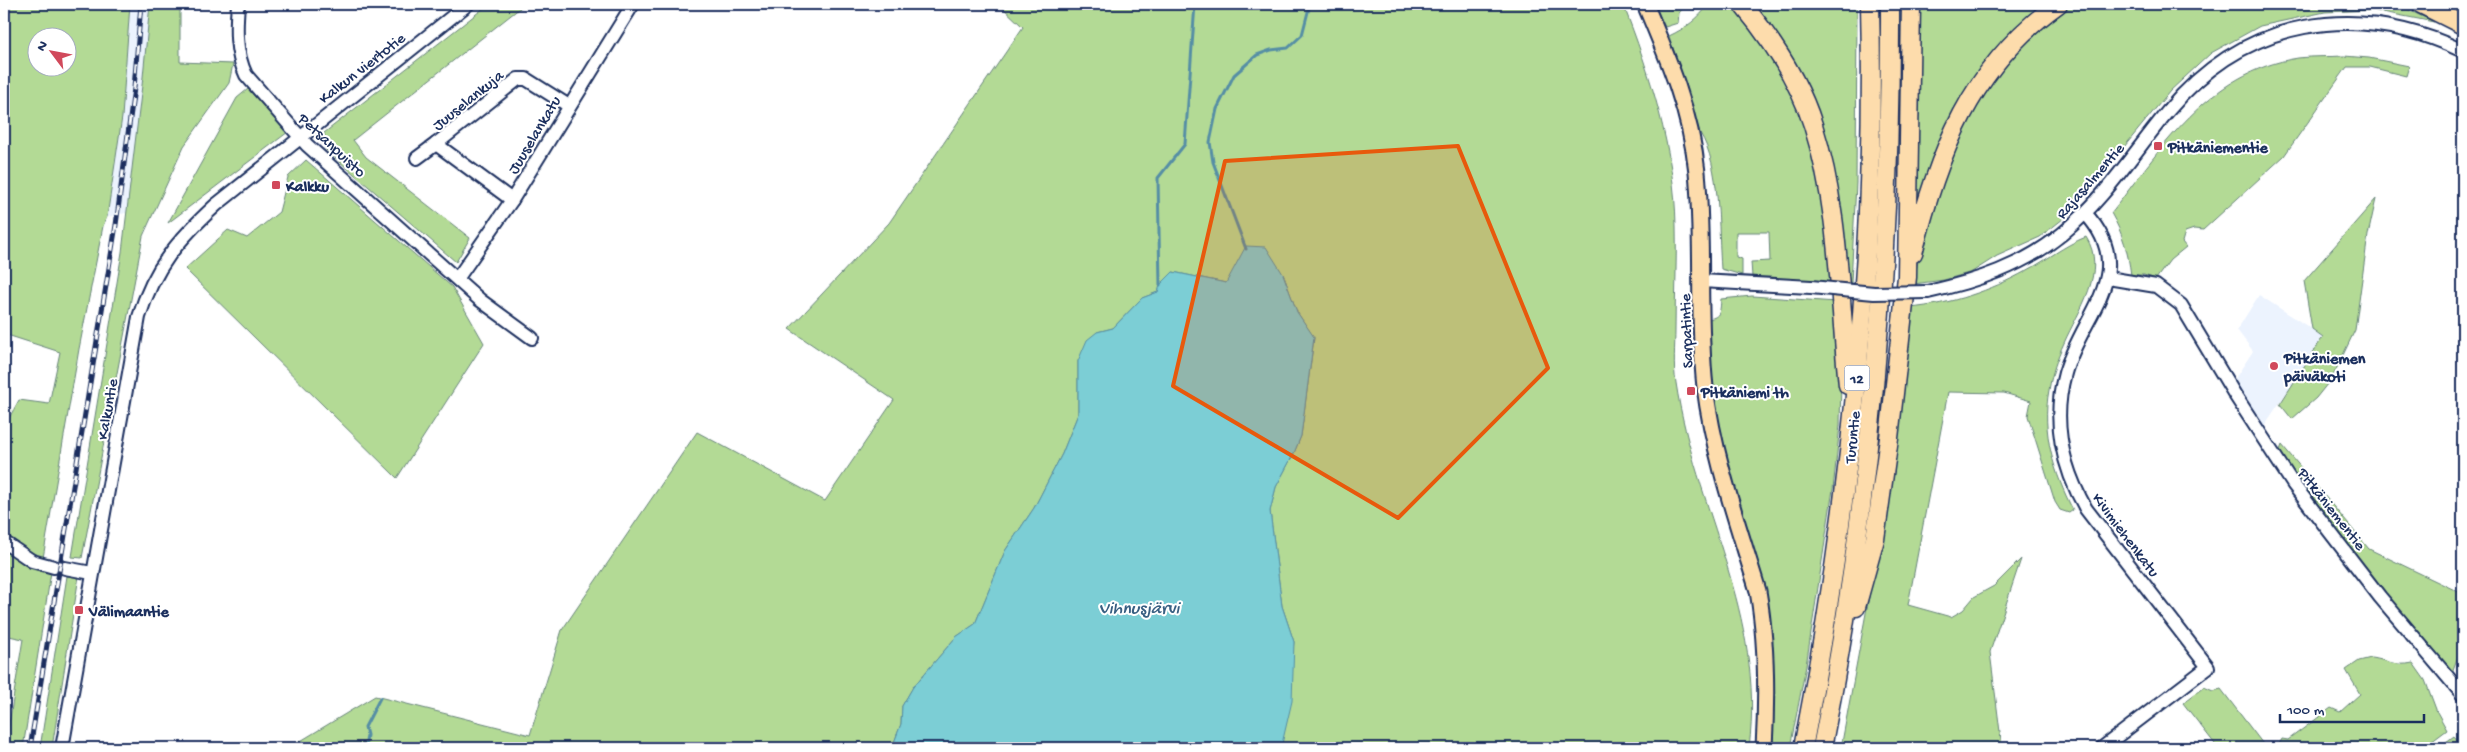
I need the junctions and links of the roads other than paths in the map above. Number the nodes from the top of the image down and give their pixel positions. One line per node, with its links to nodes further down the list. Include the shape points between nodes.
1 (238, 4): 14 (street, Petsanpuisto, via 236,24 240,64)
2 (468, 4): 14 (street, Kalkun viertotie)
3 (633, 4): 13 (street, Juuselankatu)
4 (1645, 4): 22 (main road, Sarpatintie, via 1668,58 1691,133 1697,171)
5 (1742, 4): 24 (highway, via 1791,74 1813,124 1819,147 1834,219)
6 (1870, 4): 24 (highway, Turuntie / 12, via 1872,80 1867,219)
7 (1890, 4): 27 (highway, Turuntie / 12, via 1886,229 1878,347)
8 (1911, 4): 19 (highway)
9 (2058, 4): 19 (highway, via 2016,38 1991,66 1968,102 1937,171)
10 (2421, 4): 11 (highway)
11 (2463, 25)
12 (2463, 51): 18 (street, Rajasalmentie, via 2427,34 2366,21 2344,20 2298,26 2266,36 2227,56 2188,88)
13 (569, 106): 15 (street, Juuselankuja, via 526,79 518,79); 17 (street, Juuselankatu)
14 (299, 137): 21 (street, Petsanpuisto); 26 (street, Kalkuntie, via 182,237 162,263 151,285 139,317)
15 (436, 144): 16 (street, Juuselankuja); 17 (street, Juuselankuja)
16 (417, 158)
17 (512, 200): 21 (street, Juuselankatu)
18 (2085, 213): 20 (street, via 2100,230 2105,242 2110,265); 22 (street, Rajasalmentie, bridge, via 2042,249 2014,264 1972,281 1928,292 1874,293)
19 (1907, 277): 27 (highway, via 1875,539)
20 (2108, 278): 28 (street, Pitkäniementie, via 2156,286 2181,305 2293,484 2386,604); 33 (street, Kivimiehenkatu, via 2071,354 2061,389 2059,424 2065,464 2086,509 2208,667)
21 (457, 279): 23 (street, Petsanpuisto)
22 (1701, 281): 30 (main road, Sarpatintie, via 1703,367 1714,448 1758,591 1762,615 1766,698)
23 (532, 338)
24 (1852, 429): 31 (highway, Turuntie / 12, via 1834,574)
25 (4, 542): 26 (street, via 32,561)
26 (92, 573): 29 (street, Kalkuntie)
27 (1842, 650): 32 (highway, Turuntie / 12)
28 (2463, 695)
29 (62, 748)
30 (1764, 748)
31 (1803, 748)
32 (1822, 748)
33 (2102, 748)

